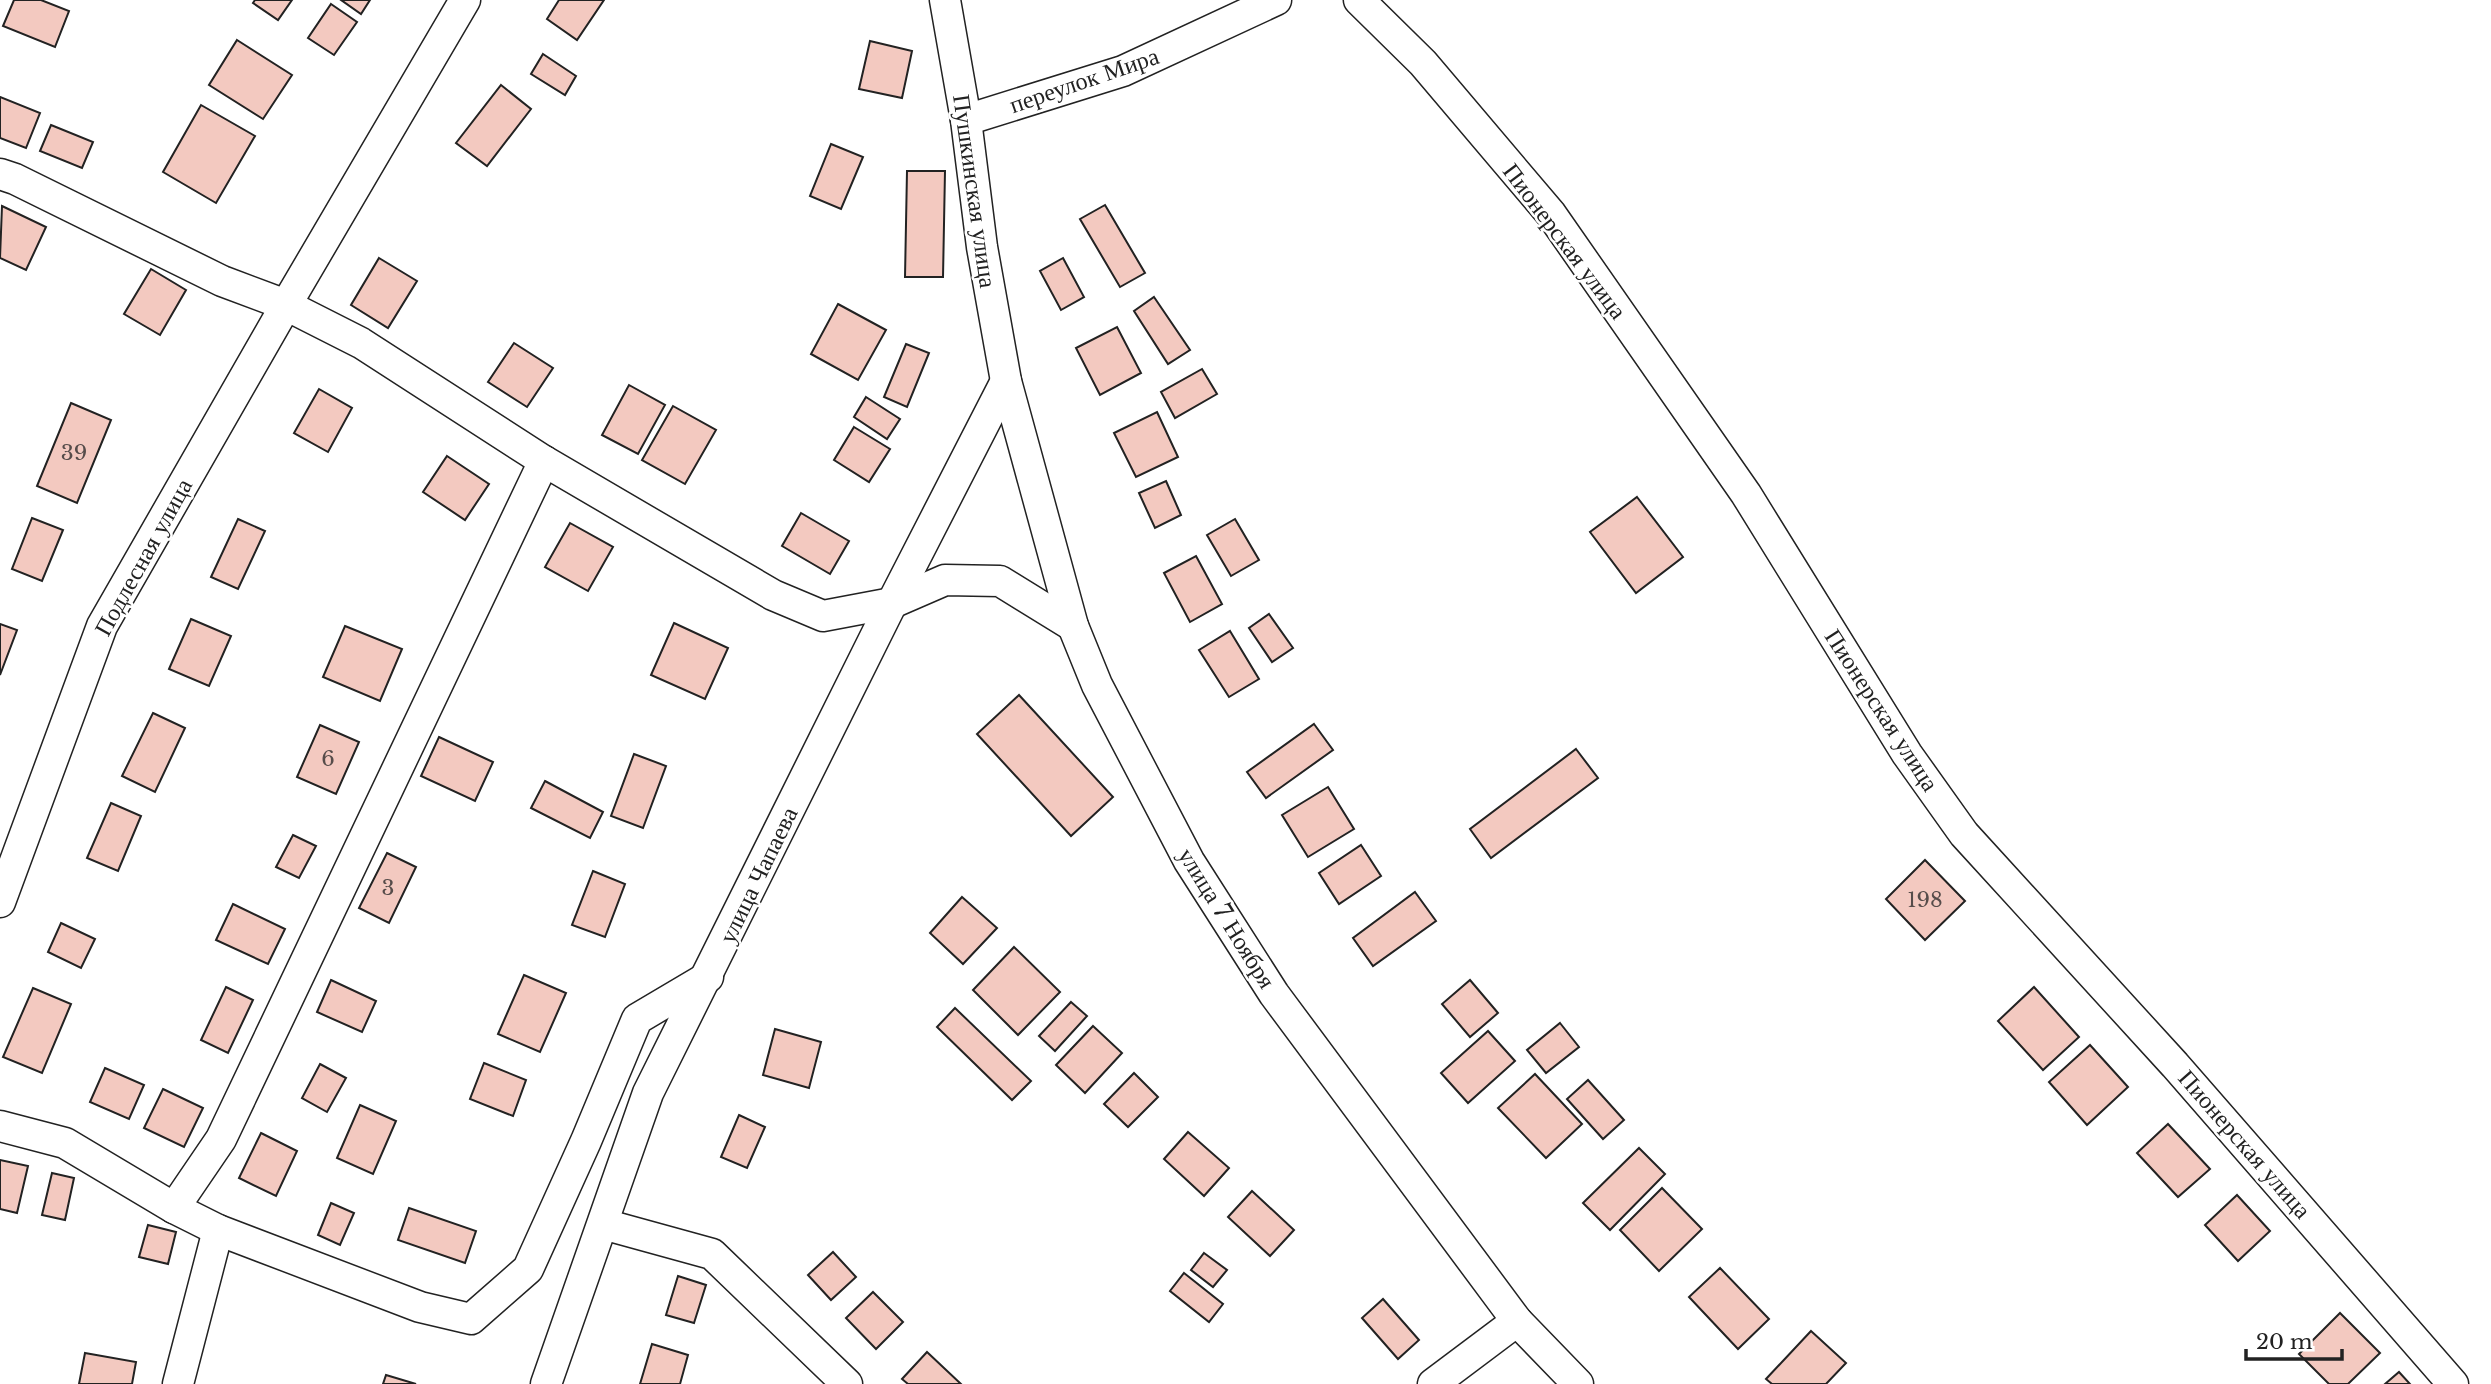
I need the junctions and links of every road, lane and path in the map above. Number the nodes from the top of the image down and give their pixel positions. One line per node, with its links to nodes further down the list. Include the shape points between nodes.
1 (465, 0): 7 (street, Подлесная улица)
2 (946, 0): 5 (street, Пушкинская улица)
3 (1276, 0): 5 (street, переулок Мира, via 1123,71)
4 (1359, 0): 24 (street, Пионерская улица, via 1423,63 1551,214 1746,494 1907,754 1964,834 2175,1065)
5 (966, 120): 8 (street, Пушкинская улица)
6 (0, 174): 7 (street, via 222,281)
7 (286, 305): 9 (street, via 360,343); 12 (street, Подлесная улица, via 102,626)
8 (1006, 381): 10 (street, улица Чапаева); 11 (street, улица 7 Ноября)
9 (544, 461): 10 (street, via 773,595 823,616); 15 (street, via 221,1139)
10 (892, 603): 11 (street, via 945,580 1000,581); 13 (street, улица Чапаева)
11 (1073, 626): 18 (street, улица 7 Ноября, via 1097,685 1189,861 1274,995)
12 (0, 902)
13 (708, 977): 16 (street, улица Чапаева, via 648,1093); 17 (street, via 636,1019 528,1269 471,1319 419,1307)
14 (0, 1126): 15 (street, via 65,1143)
15 (174, 1208): 17 (street)
16 (603, 1224): 20 (street, улица Чапаева); 21 (street, via 712,1254)
17 (218, 1230): 19 (street)
18 (1517, 1321): 22 (street); 23 (street, улица 7 Ноября)
19 (178, 1384)
20 (547, 1384)
21 (847, 1384)
22 (1433, 1384)
23 (1578, 1384)
24 (2454, 1384)

